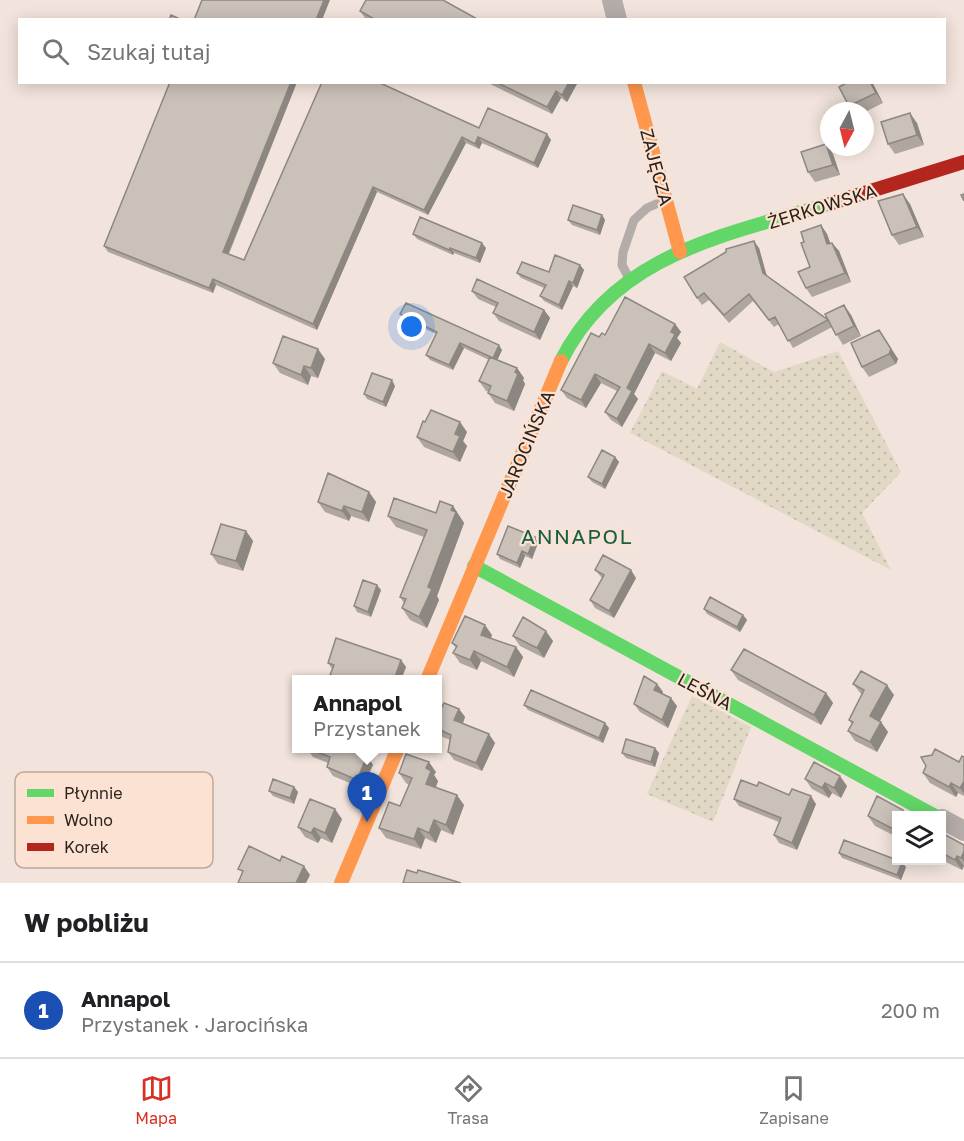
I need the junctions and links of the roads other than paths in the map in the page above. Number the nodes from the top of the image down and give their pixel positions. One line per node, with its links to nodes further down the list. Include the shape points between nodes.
1 (612, 0): 2 (street)
2 (617, 18)
3 (637, 84): 5 (street, ZAJĘCZA)
4 (964, 162): 6 (street, ŻERKOWSKA)
5 (666, 200): 6 (street, ZAJĘCZA); 7 (lane, via 647,208 634,220 622,265)
6 (680, 252): 7 (street, JAROCIŃSKA)
7 (630, 280): 8 (street, JAROCIŃSKA, via 601,303 578,329 554,376)
8 (474, 566): 9 (street, JAROCIŃSKA); 11 (street, LEŚNA)
9 (429, 675)
10 (396, 753): 14 (street)
11 (926, 811)
12 (946, 821): 13 (street)
13 (964, 831)
14 (341, 883)

